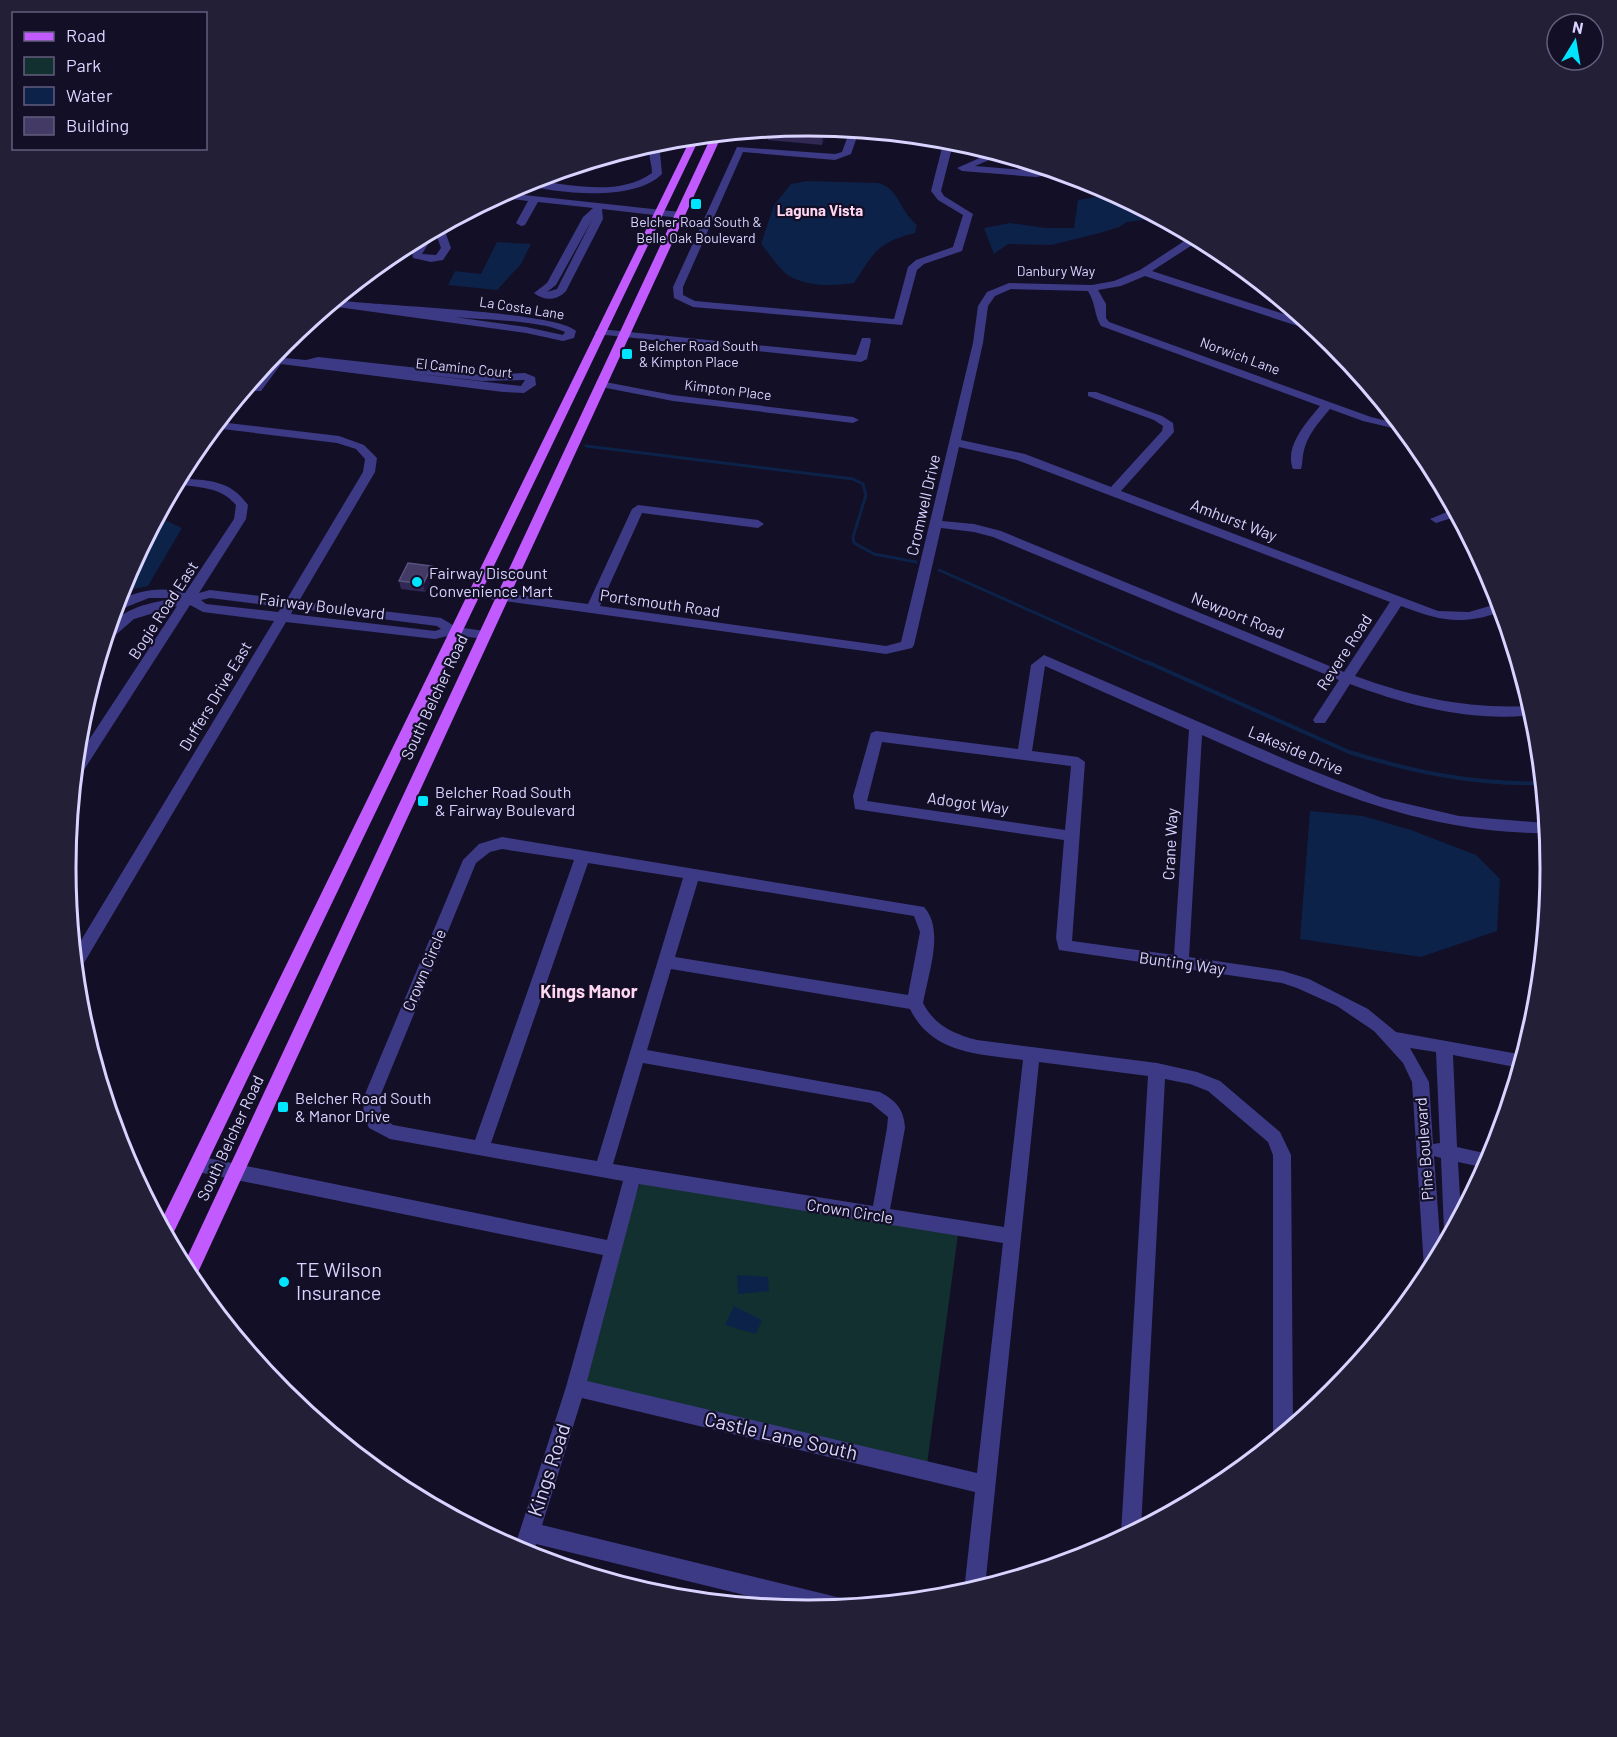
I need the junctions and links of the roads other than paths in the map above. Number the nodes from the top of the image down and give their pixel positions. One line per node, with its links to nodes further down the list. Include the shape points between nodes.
1 (851, 138): 4 (street, via 846,154 836,157 740,149 678,286 678,296 693,304 898,323 912,269 920,262 958,249 968,214 936,191)
2 (713, 143): 13 (main road, South Belcher Road)
3 (691, 147): 12 (main road, South Belcher Road)
4 (946, 150)
5 (654, 153): 8 (street, via 657,174 640,186 607,190)
6 (986, 159): 7 (street, via 962,168)
7 (1039, 174)
8 (548, 184)
9 (518, 197): 10 (street)
10 (535, 198): 11 (street); 14 (street)
11 (598, 209): 11 (street, via 588,217 551,285 541,295 561,291 598,219); 12 (street)
12 (658, 212): 13 (street); 26 (main road, South Belcher Road)
13 (680, 215): 27 (main road, South Belcher Road)
14 (521, 223)
15 (442, 236): 17 (street, via 446,248 439,258 422,258 417,256)
16 (1188, 243): 18 (street, Danbury Way)
17 (418, 250)
18 (1144, 272): 19 (street, Danbury Way, via 1117,284); 24 (street)
19 (1092, 288): 21 (street, Danbury Way, via 1009,286 991,294); 35 (street, Norwich Lane, via 1101,304 1105,324)
20 (343, 304): 22 (street, La Costa Lane)
21 (983, 306): 39 (street, Cromwell Drive)
22 (372, 308): 22 (street, La Costa Lane, via 563,338 570,336 571,331 525,321)
23 (1285, 313): 24 (street)
24 (1282, 317): 25 (street)
25 (1294, 321)
26 (600, 332): 27 (street); 47 (main road, South Belcher Road)
27 (623, 334): 28 (street, via 861,359); 32 (main road, South Belcher Road)
28 (866, 340)
29 (283, 360): 30 (street, El Camino Court)
30 (308, 363): 30 (street, El Camino Court, via 503,389 524,390 531,379 482,378 318,360)
31 (260, 384): 33 (street)
32 (600, 384): 36 (street, Kimpton Place, via 673,398); 48 (main road, South Belcher Road)
33 (257, 389)
34 (1092, 394): 42 (street, via 1169,425 1168,432)
35 (1328, 404): 37 (street, Norwich Lane); 40 (street, via 1309,427 1295,455)
36 (853, 420)
37 (1390, 425)
38 (226, 426): 52 (street, Duffers Drive East, via 339,440 360,447 371,458 369,472)
39 (954, 442): 42 (street, Amhurst Way, via 1021,457); 46 (street, Cromwell Drive)
40 (1297, 466)
41 (187, 482): 49 (street, Bogie Road East, via 215,485 232,492 242,505 240,519)
42 (1114, 491): 51 (street, Amhurst Way)
43 (1449, 515): 44 (street)
44 (1436, 519)
45 (758, 524): 53 (street, via 638,509)
46 (936, 524): 61 (street, Cromwell Drive, via 907,645 886,650); 62 (street, Newport Road, via 997,534)
47 (475, 593): 48 (street, Portsmouth Road); 59 (main road, South Belcher Road)
48 (502, 597): 53 (street, Portsmouth Road); 60 (main road, South Belcher Road)
49 (190, 598): 50 (street, Fairway Boulevard, via 162,592); 52 (street, Fairway Boulevard, via 210,594); 56 (street, Fairway Boulevard, via 203,608); 57 (street, Fairway Boulevard, via 143,610); 66 (street, Bogie Road East)
50 (127, 601)
51 (1397, 602): 54 (street, Amhurst Way, via 1455,619); 62 (street, Revere Road)
52 (291, 604): 55 (street, Fairway Boulevard); 56 (street, Duffers Drive East)
53 (592, 610): 61 (street, Portsmouth Road)
54 (1493, 610)
55 (394, 616): 58 (street); 59 (street, Fairway Boulevard, via 441,622)
56 (282, 618): 58 (street, Fairway Boulevard); 72 (street, Duffers Drive East)
57 (118, 626)
58 (387, 630): 59 (street, Fairway Boulevard, via 435,635)
59 (455, 631): 60 (street, Fairway Boulevard); 86 (main road, South Belcher Road)
60 (485, 635): 88 (main road, South Belcher Road)
61 (840, 644)
62 (1347, 677): 63 (street, Newport Road, via 1414,702 1452,710); 64 (street, Revere Road)
63 (1523, 711)
64 (1320, 720)
65 (1196, 727): 67 (street, Lakeside Drive, via 1044,660 1038,665); 68 (street, Lakeside Drive, via 1333,787 1405,811 1497,827); 74 (street, Crane Way)
66 (86, 755)
67 (1024, 756): 69 (street, via 1078,762); 69 (street, Adogot Way, via 876,736 860,805)
68 (1539, 828)
69 (1072, 836): 74 (street, Bunting Way, via 1065,946)
70 (583, 856): 71 (street, Crown Circle); 83 (street); 83 (street, Crown Circle, via 502,843 488,845 470,860 373,1094 371,1112 375,1123 390,1132)
71 (692, 874): 73 (street); 75 (street, Crown Circle, via 919,911 928,932)
72 (82, 953)
73 (666, 962): 75 (street); 79 (street)
74 (1181, 963): 76 (street, Bunting Way, via 1283,977 1311,986 1366,1015)
75 (915, 1003): 78 (street, via 922,1017 947,1039 977,1047)
76 (1393, 1038): 77 (street); 82 (street, Pine Boulevard, via 1420,1078)
77 (1444, 1047): 80 (street); 84 (street, Pine Boulevard)
78 (1032, 1053): 81 (street); 93 (street)
79 (637, 1055): 87 (street); 90 (street, via 874,1097 886,1104 896,1115 896,1128)
80 (1515, 1060)
81 (1157, 1070): 98 (street, via 1214,1086 1274,1137 1282,1155); 100 (street)
82 (1424, 1147): 84 (street); 95 (street, Pine Boulevard)
83 (481, 1148): 87 (street, Crown Circle)
84 (1447, 1152): 85 (street); 91 (street, Pine Boulevard)
85 (1480, 1159)
86 (198, 1164): 88 (street); 92 (main road, South Belcher Road)
87 (603, 1169): 89 (street, Crown Circle)
88 (236, 1172): 94 (street); 96 (main road, South Belcher Road)
89 (633, 1175): 90 (street, Crown Circle); 94 (street, Kings Road)
90 (880, 1216): 93 (street, Crown Circle)
91 (1452, 1216)
92 (169, 1223)
93 (1011, 1236): 99 (street)
94 (613, 1249): 97 (street, Kings Road)
95 (1432, 1251)
96 (193, 1264)
97 (576, 1387): 99 (street, Castle Lane South); 101 (street, Kings Road)
98 (1283, 1426)
99 (986, 1485): 103 (street)
100 (1131, 1525)
101 (529, 1532): 102 (street, Kings Road); 104 (street)
102 (526, 1544)
103 (975, 1581)
104 (808, 1600)

